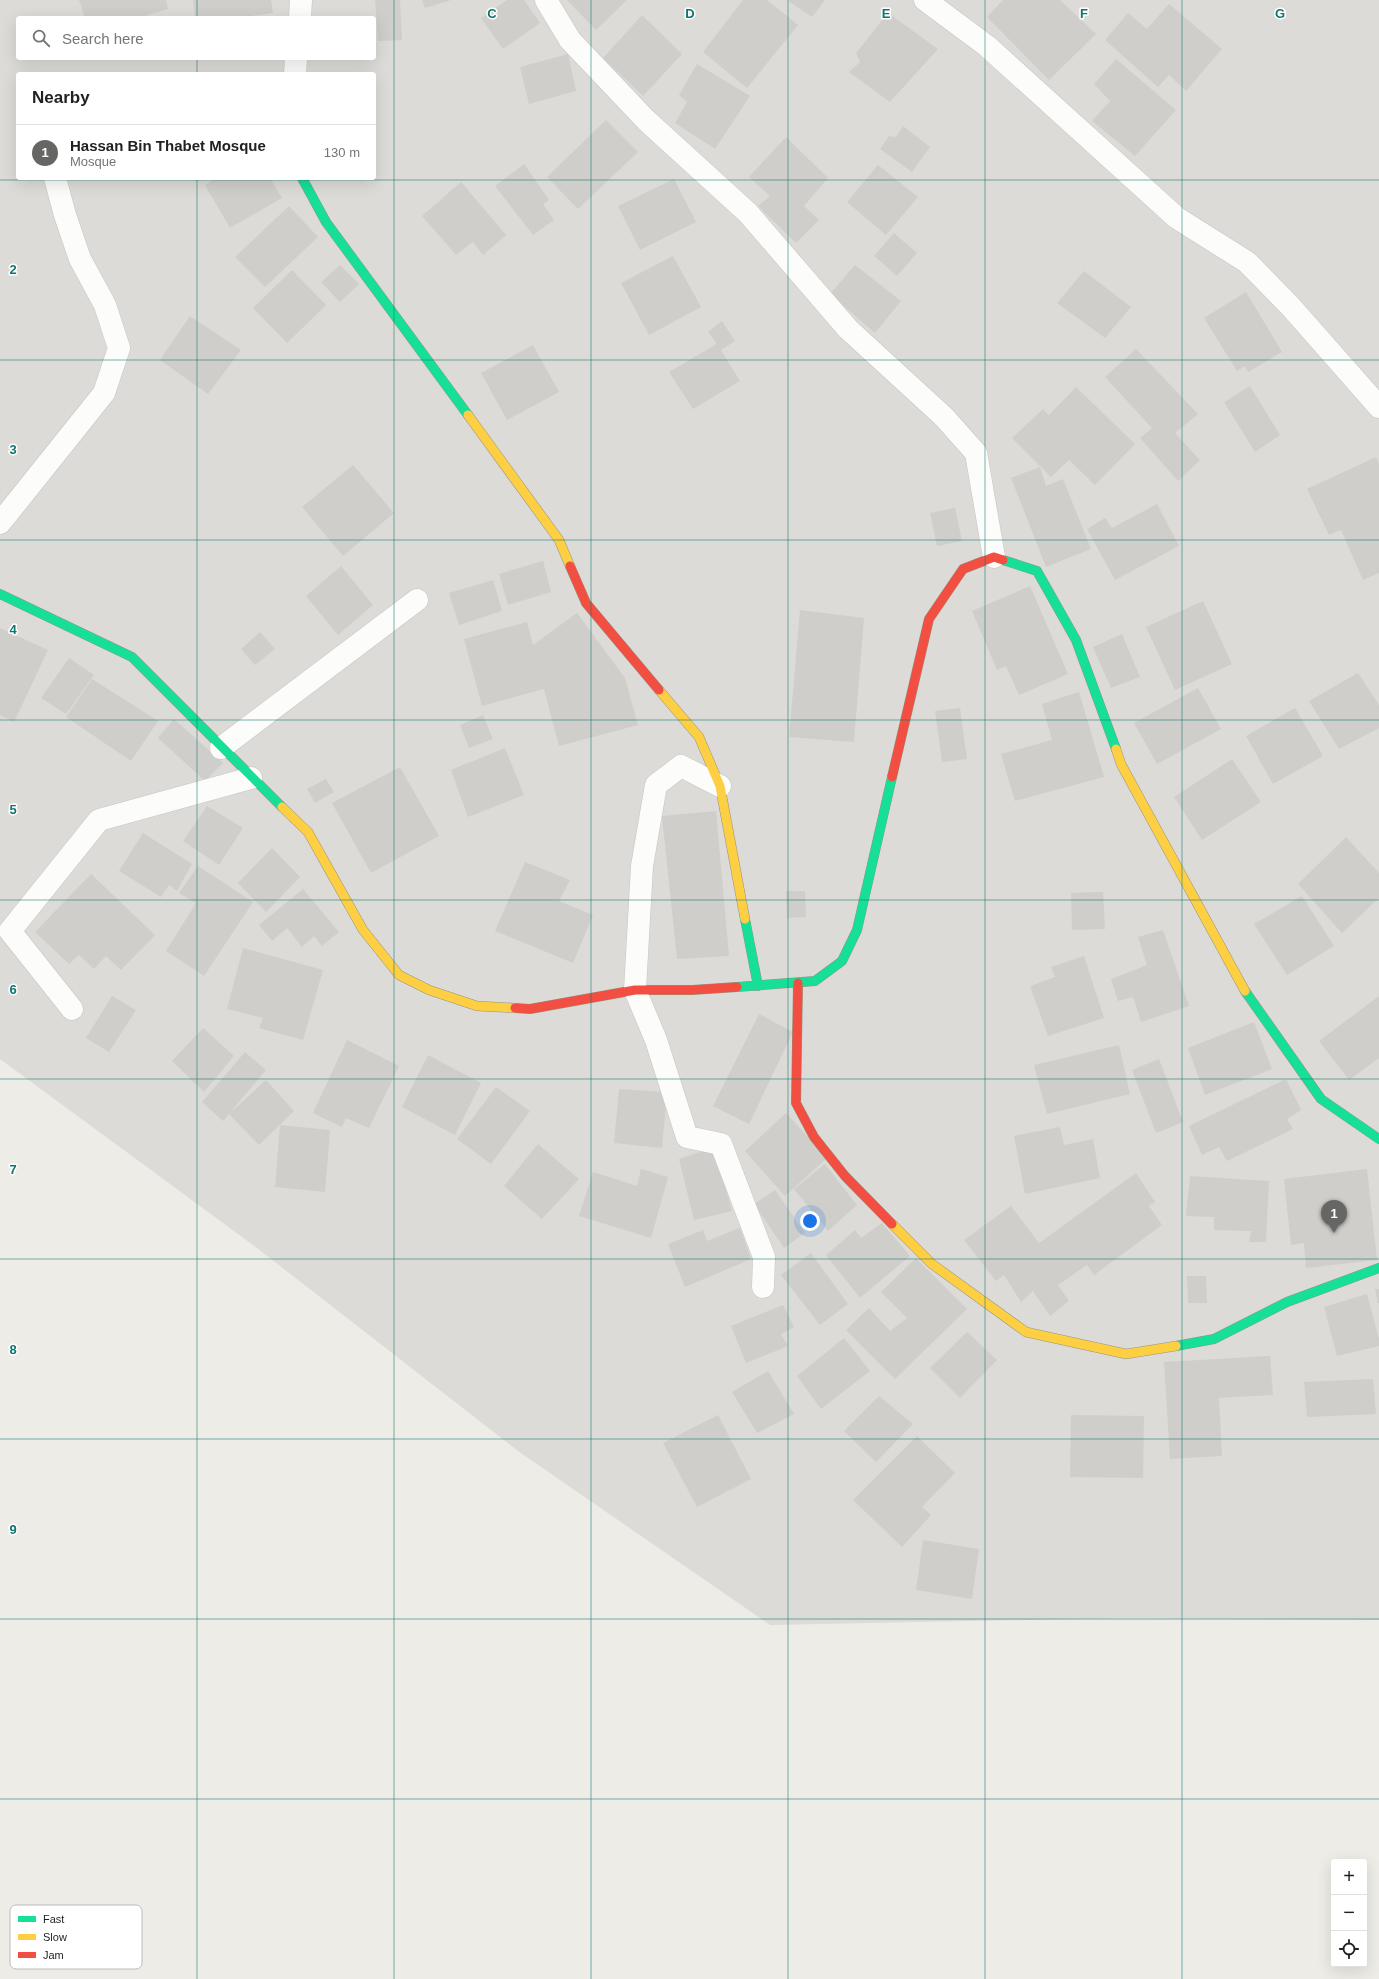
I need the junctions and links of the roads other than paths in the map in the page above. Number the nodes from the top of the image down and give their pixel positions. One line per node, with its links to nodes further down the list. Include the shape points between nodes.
1 (301, 0): 4 (street)
2 (546, 0): 11 (street, via 570,40 646,120 748,213 848,329 944,417 976,453)
3 (925, 0): 9 (street, via 987,46 1177,218 1247,262 1291,307)
4 (300, 16)
5 (296, 60): 6 (street)
6 (295, 72)
7 (56, 180): 10 (street, via 80,259 105,305 118,348 104,393)
8 (303, 180): 16 (street, via 326,222 559,540 586,603 699,737)
9 (1379, 407)
10 (0, 523)
11 (994, 557): 17 (street, via 964,569 929,619 857,930 842,961 815,981); 21 (street, via 1037,571 1076,640 1121,764 1248,996 1321,1099)
12 (0, 594): 14 (street, via 132,657)
13 (417, 600): 14 (street)
14 (221, 748): 15 (street)
15 (251, 778): 19 (street, via 308,832 363,930 399,975 429,990 477,1006 530,1009); 20 (street, via 99,820 10,931)
16 (720, 786): 18 (street); 19 (street, via 681,766 656,785 642,866)
17 (798, 983): 18 (street); 22 (street, via 796,1103 814,1137 845,1176 932,1264 1026,1332 1126,1354 1214,1339 1287,1302)
18 (758, 986): 19 (street)
19 (635, 990): 23 (street, via 656,1040 687,1136 721,1144 764,1257)
20 (72, 1009)
21 (1379, 1139)
22 (1379, 1268)
23 (763, 1287)

